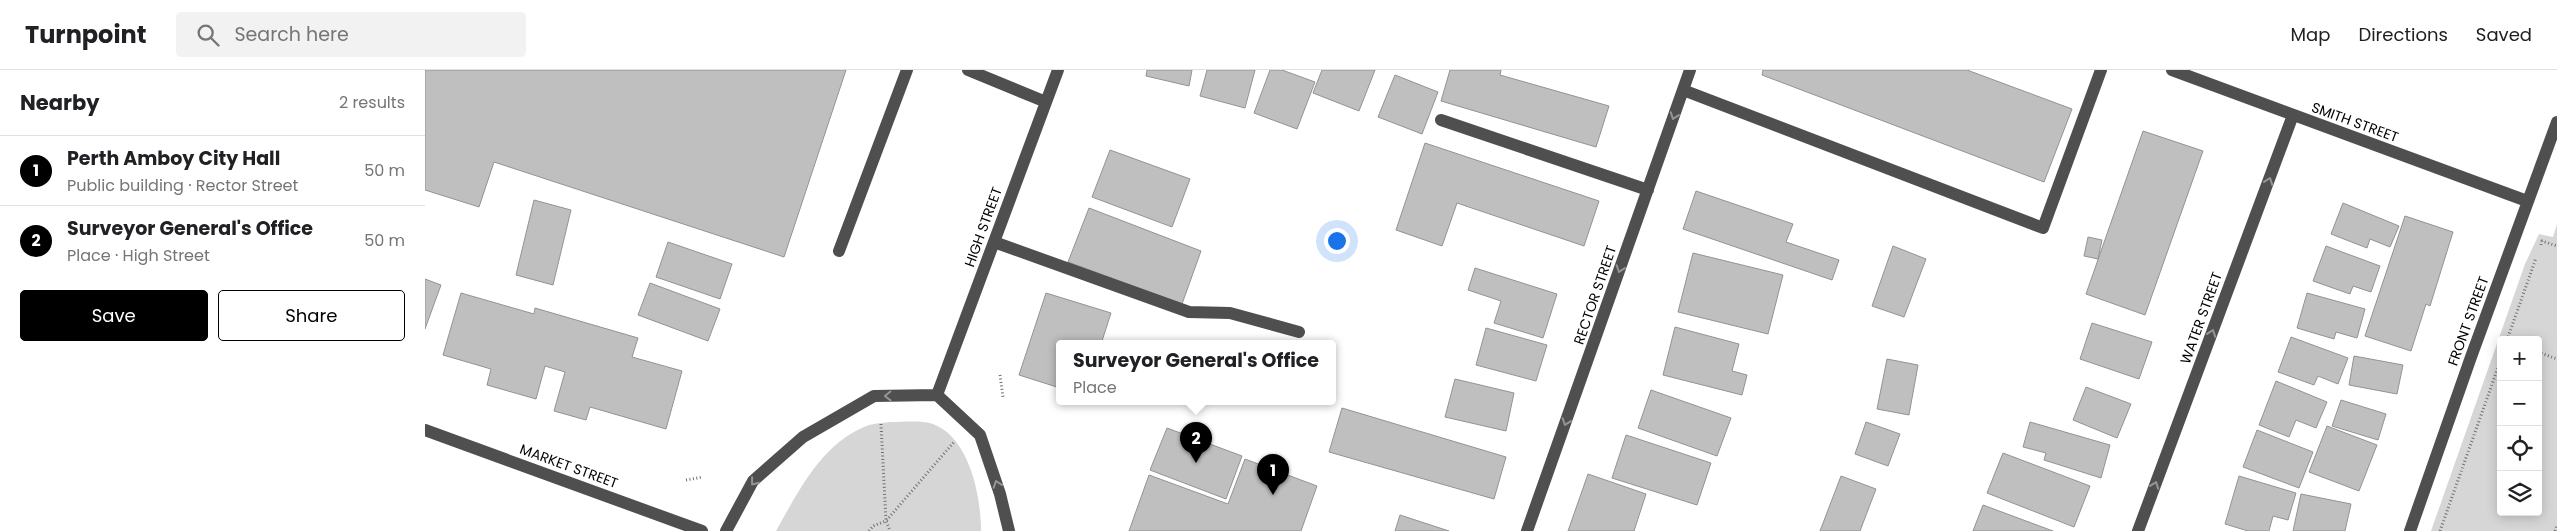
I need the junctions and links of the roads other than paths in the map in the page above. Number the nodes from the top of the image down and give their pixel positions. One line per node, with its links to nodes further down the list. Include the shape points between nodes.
1 (907, 70): 15 (street)
2 (969, 70): 8 (street)
3 (1058, 70): 8 (street, HIGH STREET)
4 (1690, 70): 7 (street, RECTOR STREET)
5 (2101, 70): 7 (street, via 2043,228)
6 (2172, 70): 9 (street, SMITH STREET)
7 (1683, 90): 12 (street, RECTOR STREET, one-way to 12)
8 (1046, 102): 14 (street, HIGH STREET)
9 (2293, 115): 13 (street, SMITH STREET); 23 (street, WATER STREET, one-way to 9)
10 (1441, 120): 12 (street)
11 (2557, 122): 13 (street, FRONT STREET)
12 (1648, 190): 22 (street, RECTOR STREET, one-way to 22)
13 (2527, 202): 24 (street, FRONT STREET)
14 (994, 242): 16 (street, via 1189,312 1230,313); 17 (street, HIGH STREET)
15 (839, 251)
16 (1299, 332)
17 (937, 395): 20 (street, one-way to 20, via 874,396 803,437 753,481); 21 (street, one-way to 17, via 980,435)
18 (425, 430): 19 (street, MARKET STREET)
19 (702, 531)
20 (726, 531)
21 (1009, 531)
22 (1527, 531)
23 (2138, 531)
24 (2410, 531)

